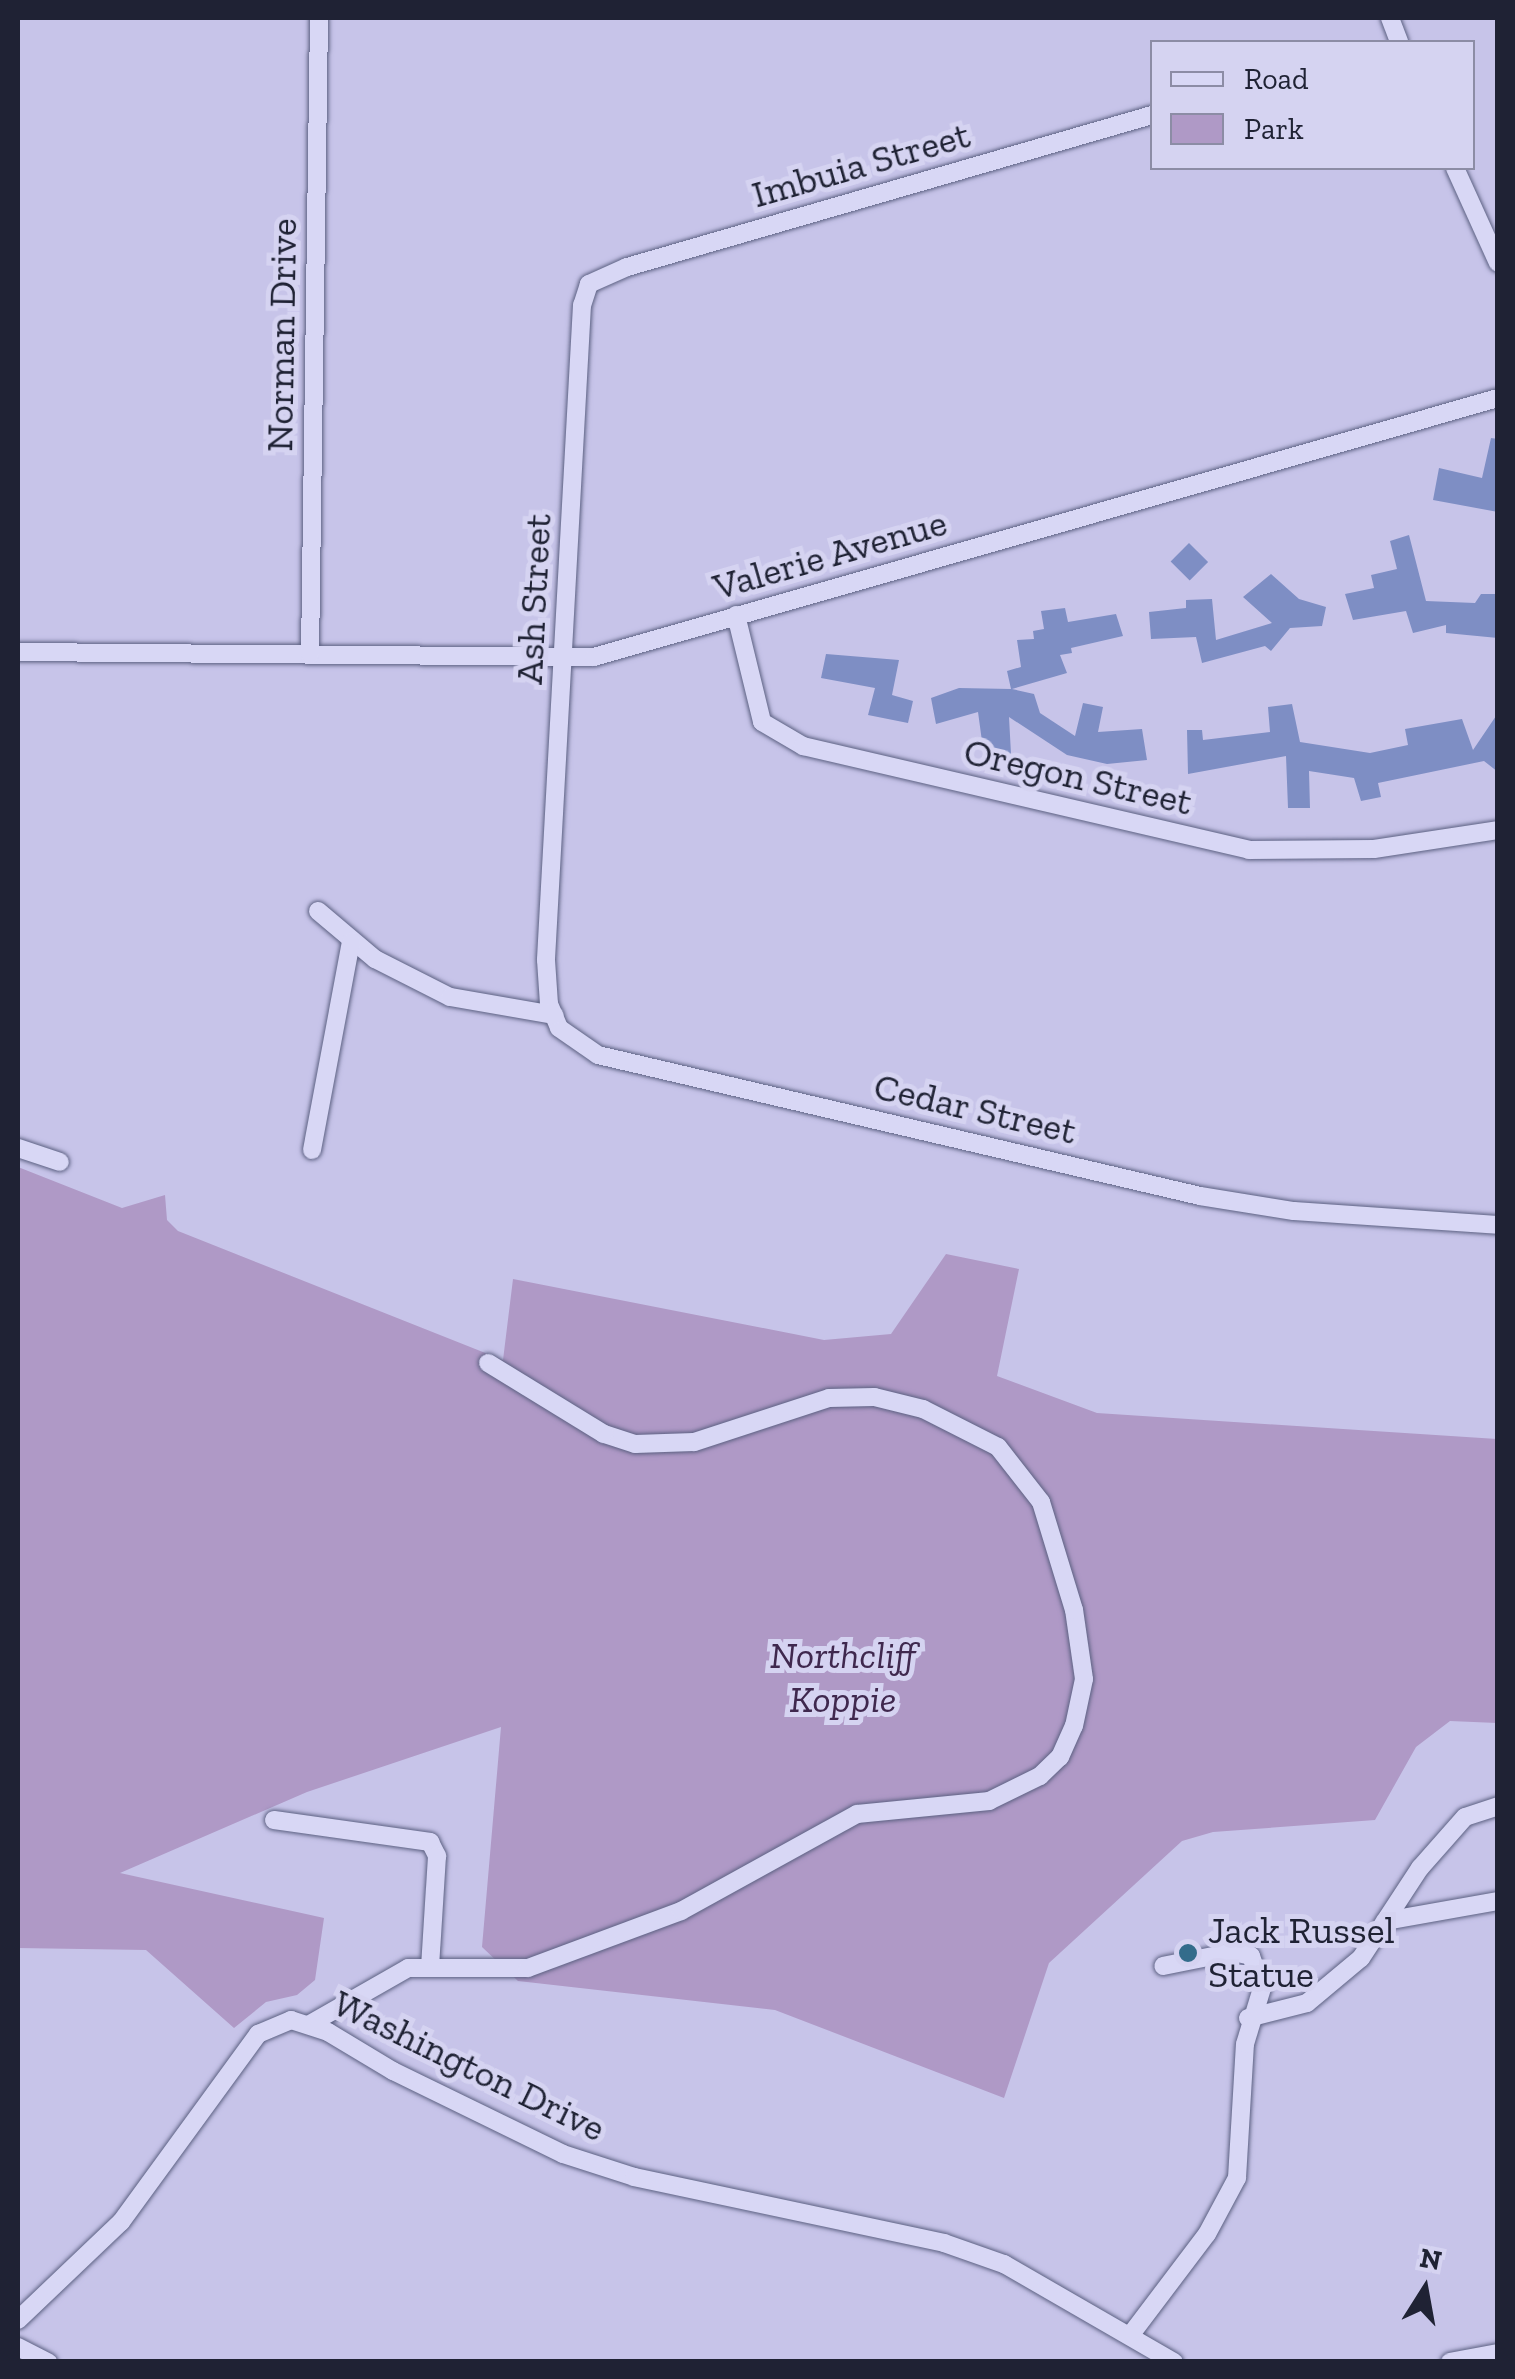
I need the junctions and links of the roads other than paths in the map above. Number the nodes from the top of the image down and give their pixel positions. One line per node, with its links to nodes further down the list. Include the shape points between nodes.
1 (319, 18): 9 (street, Norman Drive)
2 (1150, 115): 5 (street, Imbuia Street, via 627,267)
3 (1456, 170): 4 (street)
4 (1498, 262)
5 (590, 284): 10 (street, Ash Street, via 582,306)
6 (1498, 398): 7 (street, Valerie Avenue)
7 (736, 615): 10 (street, Valerie Avenue); 11 (street, Oregon Street, via 762,722 802,746 1249,850 1374,849)
8 (18, 652): 9 (street, Valerie Avenue)
9 (310, 654): 10 (street, Valerie Avenue)
10 (564, 662): 14 (street, Ash Street, via 547,987)
11 (1498, 830)
12 (318, 911): 13 (street)
13 (352, 942): 14 (street, via 450,997); 16 (street)
14 (554, 1015): 18 (street, Cedar Street, via 578,1046 598,1055 1200,1196 1294,1211)
15 (18, 1148): 17 (street)
16 (312, 1150)
17 (60, 1162)
18 (1498, 1225)
19 (488, 1363): 25 (street, via 604,1434 635,1444 694,1442 829,1398 874,1397 969,1430 1017,1463 1042,1502 1074,1610 1084,1678 1060,1757 1040,1776 989,1801 858,1814 680,1911 528,1968)
20 (1498, 1806): 23 (street, via 1465,1817)
21 (274, 1820): 25 (street, via 430,1842 437,1856)
22 (1498, 1901): 23 (street)
23 (1385, 1922): 26 (street, via 1361,1958 1308,2002)
24 (1163, 1966): 26 (street, via 1233,1952 1251,1956 1262,1988)
25 (430, 1967): 27 (street, via 408,1968 354,1993)
26 (1248, 2018): 29 (street, via 1237,2178 1207,2234)
27 (310, 2024): 28 (street, Washington Drive, via 282,2021 258,2034 122,2222); 29 (street, Washington Drive, via 563,2154 634,2177 944,2243 1042,2282)
28 (18, 2320)
29 (1132, 2333): 33 (street, Washington Drive)
30 (18, 2347): 32 (street)
31 (1498, 2353): 34 (street)
32 (48, 2362)
33 (1174, 2362)
34 (1450, 2362)

